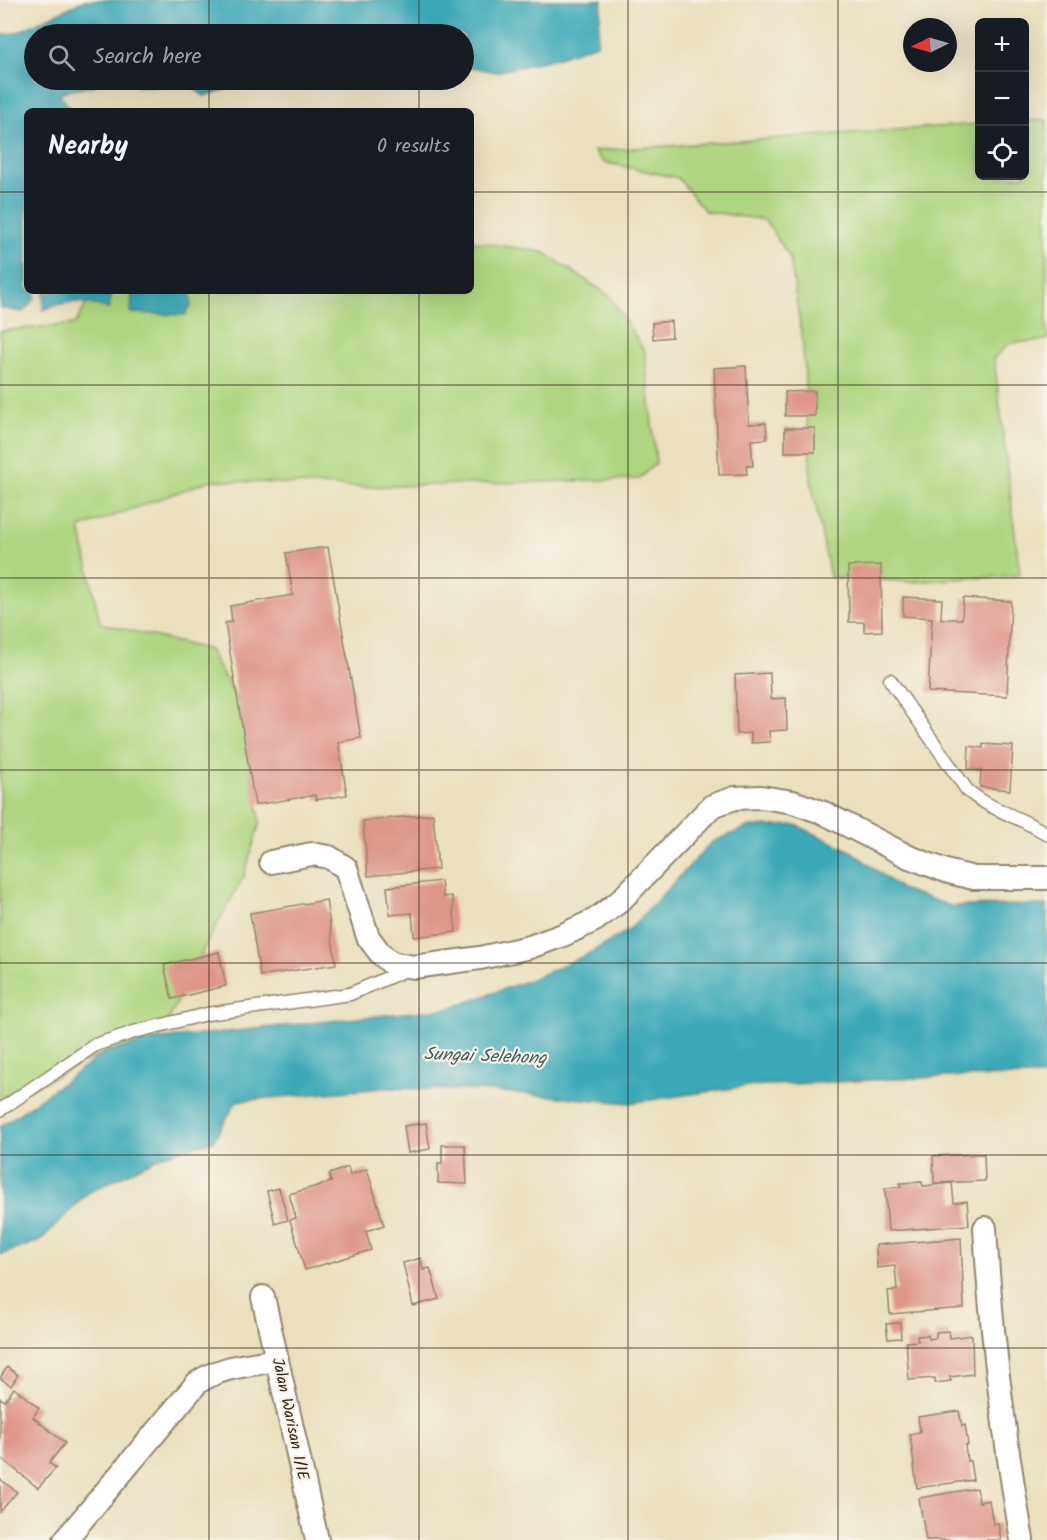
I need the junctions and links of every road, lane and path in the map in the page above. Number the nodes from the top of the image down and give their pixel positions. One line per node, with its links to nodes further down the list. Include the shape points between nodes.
1 (890, 680): 2 (lane, via 967,790 981,802)
2 (1047, 834)
3 (271, 862): 5 (street, via 312,854 329,857 346,868 368,937 391,963)
4 (1047, 878): 5 (street, via 974,878 949,872 793,802 761,796 735,798 712,806 628,893 594,920 530,947)
5 (414, 966): 6 (lane, via 350,994 207,1014 95,1045)
6 (0, 1110)
7 (986, 1228): 12 (street, via 996,1364)
8 (263, 1298): 9 (street, Jalan Warisan 1/1E)
9 (277, 1360): 10 (street, via 224,1369 198,1383); 11 (street, Jalan Warisan 1/1E)
10 (65, 1540)
11 (317, 1540)
12 (1022, 1540)

